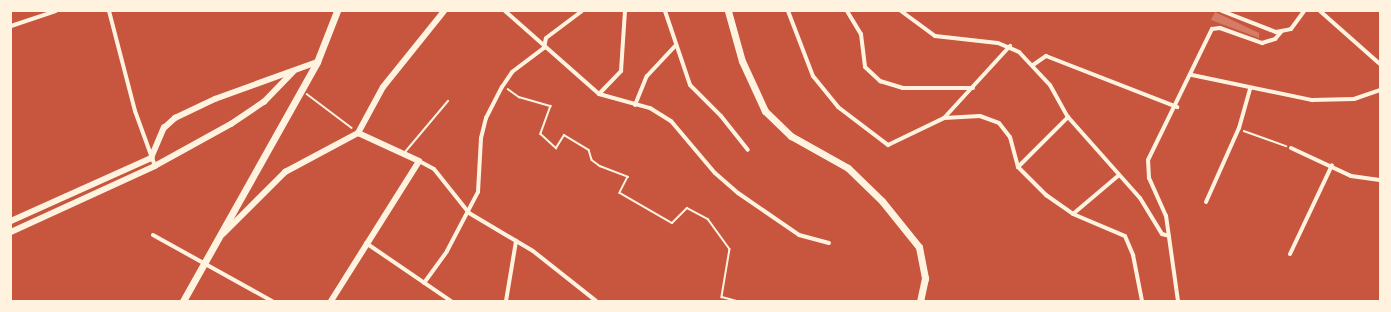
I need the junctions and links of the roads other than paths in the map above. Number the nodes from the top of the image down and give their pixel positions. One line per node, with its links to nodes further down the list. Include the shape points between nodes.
1 (56, 11): 18 (street)
2 (109, 11): 41 (street)
3 (331, 11): 17 (main road)
4 (337, 11): 17 (main road)
5 (444, 11): 37 (main road, via 382,87)
6 (505, 11): 22 (street)
7 (582, 11): 22 (street, via 546,38)
8 (625, 11): 31 (street, via 621,71 613,84)
9 (665, 11): 20 (street)
10 (728, 11): 72 (main road, via 742,61 765,112 791,136 848,168 882,201 919,247 925,278)
11 (788, 11): 36 (street, via 813,76 838,107 888,145)
12 (846, 11): 28 (street, via 861,34 865,67 880,81 903,88)
13 (901, 11): 21 (street, via 935,36)
14 (1222, 11): 19 (street, via 1259,28)
15 (1304, 11): 19 (street, via 1291,29)
16 (1320, 11): 24 (street)
17 (332, 21): 23 (main road)
18 (11, 26)
19 (1281, 32): 27 (street, via 1270,42 1262,43 1220,28 1212,29)
20 (675, 46): 33 (street, via 647,76); 39 (street, via 690,85 721,116)
21 (1010, 46): 25 (street); 28 (street)
22 (544, 48): 31 (street); 52 (street, via 512,72 486,118 481,138 480,182)
23 (317, 62): 26 (street); 57 (main road, via 261,157)
24 (1380, 64)
25 (1032, 65): 34 (street, via 1046,56); 35 (street)
26 (294, 71): 41 (street, via 214,99 175,118 164,128); 44 (street, via 264,102)
27 (1192, 75): 29 (street); 34 (street)
28 (973, 88): 36 (street)
29 (1250, 89): 30 (street, via 1312,100 1354,99); 50 (street, via 1239,128)
30 (1380, 90)
31 (599, 94): 33 (street)
32 (448, 101): 40 (lane)
33 (635, 105): 62 (street, via 650,108 671,121 715,174 738,193 799,235)
34 (1177, 107): 59 (street, via 1146,165 1166,216)
35 (1068, 116): 45 (street); 46 (street)
36 (944, 118): 45 (street, via 980,116 999,123 1010,137)
37 (358, 133): 40 (main road); 57 (main road, via 285,172)
38 (1291, 148): 43 (street)
39 (748, 150)
40 (404, 153): 42 (main road)
41 (151, 158): 44 (street); 48 (street)
42 (419, 161): 52 (street, via 434,169); 61 (main road)
43 (1332, 165): 47 (street, via 1359,179); 63 (street)
44 (155, 166): 49 (street)
45 (1018, 167): 53 (street, via 1046,195)
46 (1119, 175): 53 (street); 59 (street, via 1140,198 1162,234)
47 (1380, 180)
48 (85, 188): 49 (street); 51 (street)
49 (89, 197): 54 (street)
50 (1206, 202)
51 (38, 209): 54 (street); 55 (street)
52 (469, 213): 60 (street); 65 (street)
53 (1073, 214): 73 (street, via 1125,236 1133,255)
54 (42, 217): 56 (street)
55 (11, 221)
56 (11, 232)
57 (223, 234): 64 (main road)
58 (153, 235): 64 (street)
59 (1169, 236): 74 (street)
60 (516, 241): 70 (street); 71 (street)
61 (366, 243): 65 (street); 68 (main road)
62 (829, 243)
63 (1290, 254)
64 (205, 264): 66 (main road); 67 (street)
65 (424, 283): 69 (street)
66 (182, 301)
67 (272, 301)
68 (331, 301)
69 (451, 301)
70 (506, 301)
71 (596, 301)
72 (920, 301)
73 (1142, 301)
74 (1178, 301)

